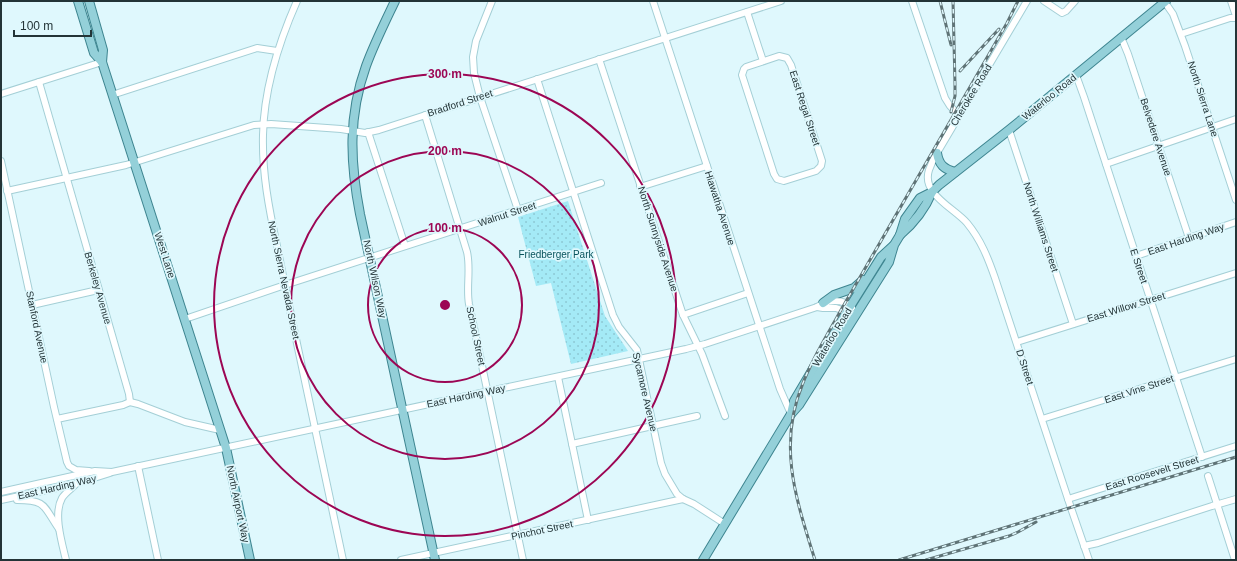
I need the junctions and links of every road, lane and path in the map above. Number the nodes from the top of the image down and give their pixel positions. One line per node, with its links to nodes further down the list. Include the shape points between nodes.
1 (78, 1): 24 (main road, West Lane, via 94,53)
2 (84, 1): 15 (main road)
3 (89, 1): 15 (main road, West Lane)
4 (297, 1): 21 (street, North Sierra Nevada Street)
5 (395, 1): 37 (main road, North Wilson Way, via 366,66 358,95)
6 (492, 1): 30 (street, via 479,30 473,57)
7 (652, 1): 20 (street, Hiawatha Avenue)
8 (781, 1): 16 (street, Bradford Street)
9 (912, 1): 32 (street, via 945,98)
10 (1027, 1): 32 (street, Cherokee Road)
11 (1044, 1): 12 (street, via 1062,13)
12 (1075, 1)
13 (1165, 1): 18 (street, North Sierra Lane); 19 (main road, Waterloo Road)
14 (1231, 1): 17 (street)
15 (92, 12): 24 (main road, West Lane, via 103,50)
16 (747, 12): 20 (street, Bradford Street); 23 (street)
17 (1236, 17): 18 (street)
18 (1181, 34): 35 (street, North Sierra Lane)
19 (1121, 37): 25 (main road, Waterloo Road); 39 (street, Belvedere Avenue)
20 (664, 38): 22 (street, Bradford Street); 44 (street, Hiawatha Avenue)
21 (277, 51): 29 (street, via 257,48); 34 (street, North Sierra Nevada Street)
22 (599, 59): 26 (street, Bradford Street); 48 (street, North Sunnyside Avenue)
23 (763, 61): 23 (street, East Regal Street, via 746,67 742,75 774,174 782,181 819,169 822,161 791,65 787,58 782,56)
24 (102, 62): 27 (street); 29 (main road, West Lane)
25 (1076, 75): 36 (main road, Waterloo Road); 43 (street, E Street)
26 (537, 79): 30 (street, Bradford Street); 51 (street, Sycamore Avenue)
27 (38, 82): 28 (street); 46 (street, Berkeley Avenue)
28 (1, 94)
29 (112, 95): 42 (main road, West Lane)
30 (480, 96): 31 (street, Bradford Street); 53 (street)
31 (425, 115): 38 (street, Bradford Street); 55 (street, School Street)
32 (959, 115): 40 (street, Cherokee Road)
33 (1236, 119): 35 (street)
34 (263, 124): 37 (street, Bradford Street); 42 (street, Bradford Street, via 245,127); 63 (street, North Sierra Nevada Street, via 264,178)
35 (1212, 127): 39 (street); 52 (street, North Sierra Lane)
36 (1009, 130): 45 (main road, Waterloo Road); 73 (street, North Williams Street)
37 (353, 131): 38 (street, Bradford Street); 60 (main road, North Wilson Way, via 354,178)
38 (368, 132): 58 (street)
39 (1158, 146): 43 (street); 56 (street, Belvedere Avenue)
40 (937, 153): 45 (main road, via 941,165 946,170); 50 (street, Cherokee Road, via 929,169 928,177)
41 (1, 161): 49 (street, Stanford Avenue)
42 (135, 162): 46 (street, Bradford Street); 72 (main road, West Lane)
43 (1106, 164): 59 (street, E Street)
44 (706, 166): 48 (street); 65 (street, Hiawatha Avenue)
45 (954, 172): 50 (main road, Waterloo Road)
46 (66, 178): 49 (street, Bradford Street); 64 (street, Berkeley Avenue)
47 (601, 183): 51 (street, Walnut Street)
48 (640, 187): 70 (street, North Sunnyside Avenue)
49 (7, 190): 67 (street, Stanford Avenue)
50 (932, 192): 57 (main road, Waterloo Road, via 920,198 905,219); 75 (street, D Street, via 962,218 978,237 988,257)
51 (573, 193): 53 (street, Walnut Street); 78 (street, Sycamore Avenue, via 613,315 636,349)
52 (1236, 200)
53 (518, 210): 55 (street, Walnut Street)
54 (1236, 222): 56 (street, East Harding Way)
55 (461, 229): 58 (street, Walnut Street); 81 (street, School Street, via 469,258 468,299)
56 (1189, 238): 59 (street, East Harding Way)
57 (894, 245): 62 (main road, Waterloo Road, via 881,257); 71 (main road, Waterloo Road, via 889,262)
58 (405, 246): 60 (street, Walnut Street)
59 (1136, 256): 66 (street, E Street)
60 (370, 258): 63 (street, Walnut Street); 83 (main road, North Wilson Way)
61 (1236, 273): 66 (street, East Willow Street)
62 (870, 274): 68 (main road, via 854,288 834,295); 69 (main road, Waterloo Road)
63 (285, 285): 72 (street, Walnut Street); 90 (street, North Sierra Nevada Street)
64 (98, 290): 67 (street); 82 (street, Berkeley Avenue)
65 (748, 293): 70 (street); 74 (street, Hiawatha Avenue)
66 (1150, 300): 73 (street, East Willow Street); 80 (street, E Street)
67 (32, 305): 87 (street, Stanford Avenue)
68 (820, 305): 69 (street, East Harding Way, via 835,301 845,303); 74 (street, East Harding Way)
69 (848, 309): 71 (street); 84 (main road, Waterloo Road, via 794,401)
70 (682, 315): 76 (street, North Sunnyside Avenue)
71 (856, 315): 84 (main road, Waterloo Road)
72 (185, 318): 91 (main road, West Lane)
73 (1073, 324): 75 (street, East Willow Street)
74 (759, 326): 76 (street, East Harding Way); 84 (street, Hiawatha Avenue)
75 (1017, 342): 88 (street, D Street)
76 (698, 346): 78 (street, East Harding Way); 86 (street, North Sunnyside Avenue)
77 (1236, 359): 80 (street, East Vine Street)
78 (639, 360): 79 (street, East Harding Way); 89 (street, Sycamore Avenue)
79 (558, 377): 81 (street, East Harding Way); 92 (street)
80 (1176, 377): 88 (street, East Vine Street); 95 (street, E Street)
81 (487, 392): 83 (street, East Harding Way); 110 (street, School Street)
82 (130, 402): 87 (street); 91 (street, via 184,422)
83 (402, 410): 90 (street, East Harding Way); 112 (main road, North Wilson Way)
84 (791, 414): 108 (main road, Waterloo Road)
85 (697, 416): 89 (street)
86 (725, 416)
87 (57, 419): 97 (street, Stanford Avenue, via 69,466 76,470)
88 (1042, 420): 102 (street, D Street)
89 (654, 426): 92 (street); 103 (street, Sycamore Avenue, via 665,474)
90 (315, 429): 94 (street, East Harding Way); 116 (street, North Sierra Nevada Street)
91 (220, 430): 94 (main road, West Lane)
92 (572, 444): 107 (street)
93 (1236, 446): 95 (street, East Roosevelt Street)
94 (226, 448): 96 (street, East Harding Way); 115 (main road, North Airport Way)
95 (1202, 457): 102 (street, East Roosevelt Street)
96 (138, 466): 98 (street, East Harding Way); 114 (street)
97 (94, 471): 98 (street, East Harding Way); 101 (street, East Harding Way)
98 (112, 472): 100 (street, East Harding Way)
99 (1208, 476): 106 (street)
100 (75, 484): 105 (street, East Harding Way); 109 (street, via 60,502)
101 (1, 492)
102 (1068, 498): 111 (street, D Street)
103 (683, 499): 107 (street, Pinchot Street); 108 (street, Sycamore Avenue)
104 (1236, 499): 106 (street)
105 (3, 500): 109 (street, via 37,501 50,513)
106 (1217, 505): 111 (street); 121 (street)
107 (588, 520): 110 (street, Pinchot Street)
108 (725, 524): 119 (main road, Waterloo Road)
109 (59, 529): 113 (street)
110 (518, 535): 112 (street, Pinchot Street); 118 (street, School Street)
111 (1084, 546): 120 (street, D Street)
112 (434, 556): 117 (street, Pinchot Street)
113 (66, 560)
114 (158, 560)
115 (250, 560)
116 (343, 560)
117 (401, 560)
118 (523, 560)
119 (703, 560)
120 (1090, 560)
121 (1235, 560)

